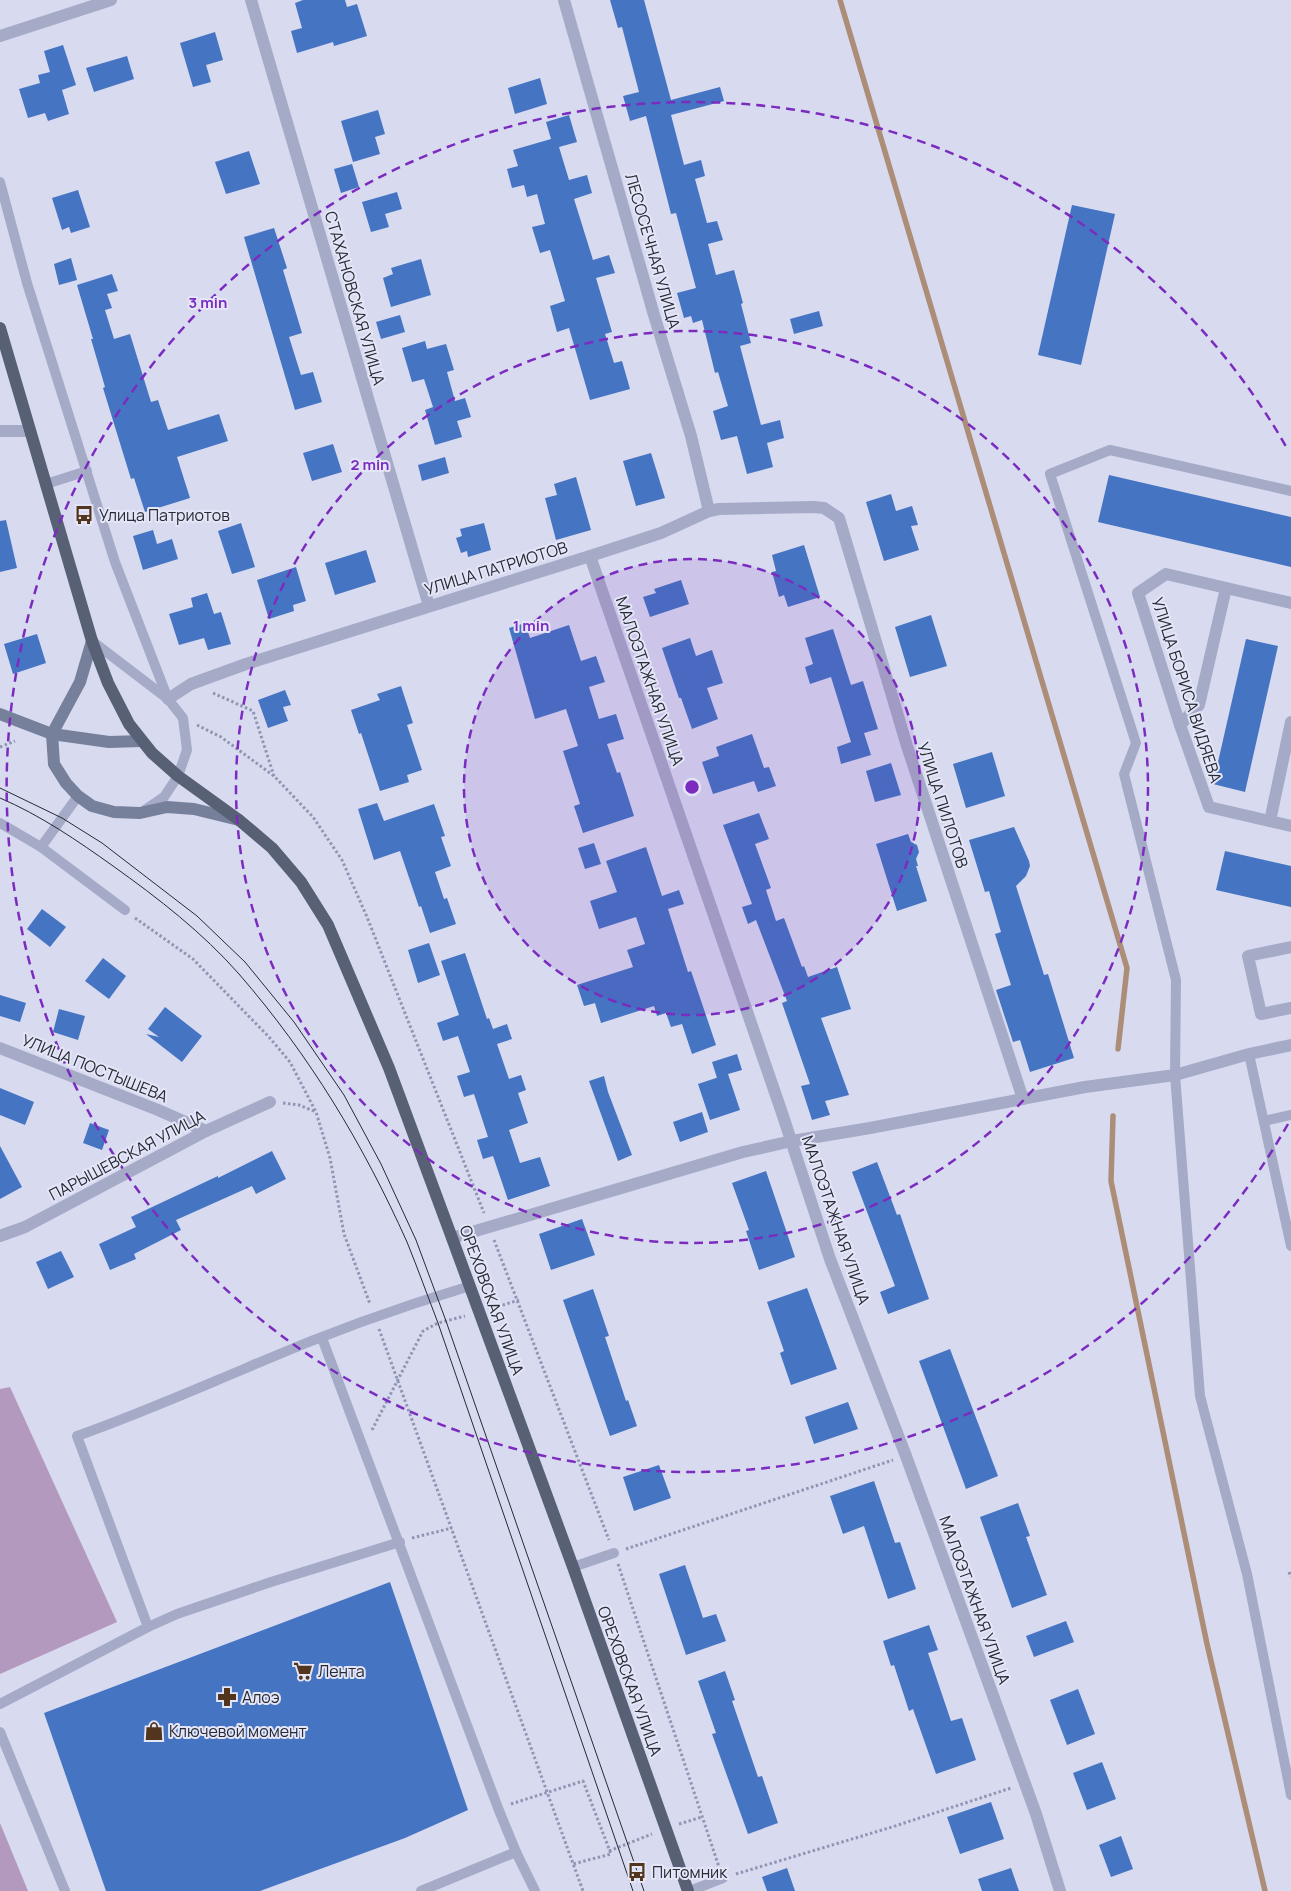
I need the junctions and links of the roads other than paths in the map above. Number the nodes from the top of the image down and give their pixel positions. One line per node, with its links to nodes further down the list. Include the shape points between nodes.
1 (111, 0): 4 (street)
2 (251, 0): 17 (street, СТАХАНОВСКАЯ УЛИЦА)
3 (564, 0): 12 (street, ЛЕСОСЕЧНАЯ УЛИЦА, via 691,436)
4 (0, 36)
5 (0, 182): 9 (lane)
6 (0, 328): 8 (main road, ОРЕХОВСКАЯ УЛИЦА)
7 (0, 431): 8 (street)
8 (30, 431): 10 (main road, ОРЕХОВСКАЯ УЛИЦА)
9 (87, 471): 10 (lane); 19 (lane, via 115,562)
10 (46, 484): 18 (main road, ОРЕХОВСКАЯ УЛИЦА)
11 (1291, 491): 39 (lane, via 1110,450 1050,474 1136,743 1124,774 1176,980)
12 (709, 511): 13 (street, УЛИЦА ПАТРИОТОВ, via 814,507 824,508); 14 (street, УЛИЦА ПАТРИОТОВ, via 661,533)
13 (839, 518): 40 (street, УЛИЦА ПИЛОТОВ, via 907,746)
14 (590, 556): 17 (street, УЛИЦА ПАТРИОТОВ); 45 (street, МАЛОЭТАЖНАЯ УЛИЦА)
15 (1226, 588): 16 (street, УЛИЦА БОРИСА ВИДЯЕВА); 22 (street, via 1199,705); 22 (street, УЛИЦА БОРИСА ВИДЯЕВА, via 1166,574 1138,593)
16 (1291, 603)
17 (429, 606): 19 (street, УЛИЦА ПАТРИОТОВ, via 246,664 191,684)
18 (92, 641): 19 (lane); 23 (main road, via 80,682); 24 (main road, ОРЕХОВСКАЯ УЛИЦА, via 108,683 129,724)
19 (168, 700): 25 (lane, via 183,718 187,750)
20 (0, 714): 23 (main road)
21 (1291, 722): 29 (street)
22 (1180, 725): 29 (street, УЛИЦА БОРИСА ВИДЯЕВА, via 1209,807)
23 (52, 734): 24 (main road, via 109,742); 26 (main road, via 54,764)
24 (142, 741): 25 (main road, ОРЕХОВСКАЯ УЛИЦА)
25 (178, 776): 27 (lane, via 164,798); 28 (main road, ОРЕХОВСКАЯ УЛИЦА)
26 (78, 796): 27 (main road, via 92,806 114,812); 32 (lane)
27 (140, 813): 28 (main road, via 167,808 194,809)
28 (239, 820): 47 (main road, ОРЕХОВСКАЯ УЛИЦА, via 272,848 301,882 328,925 388,1068)
29 (1270, 821): 31 (street, УЛИЦА БОРИСА ВИДЯЕВА)
30 (0, 823): 32 (lane)
31 (1291, 826)
32 (41, 847): 33 (lane)
33 (125, 910)
34 (1291, 947): 35 (street, via 1248,956 1261,1014)
35 (1291, 1008)
36 (1291, 1045): 38 (street)
37 (0, 1048): 44 (street, УЛИЦА ПОСТЫШЕВА)
38 (1249, 1054): 39 (street); 43 (lane)
39 (1175, 1075): 40 (street); 57 (lane, via 1200,1396 1247,1574)
40 (1023, 1099): 45 (street)
41 (270, 1102): 44 (street, ПАРЫШЕВСКАЯ УЛИЦА)
42 (1291, 1115): 43 (lane)
43 (1264, 1121): 48 (lane)
44 (206, 1131): 46 (street, ПАРЫШЕВСКАЯ УЛИЦА, via 25,1227)
45 (792, 1141): 47 (street, via 743,1152); 64 (street, МАЛОЭТАЖНАЯ УЛИЦА, via 830,1260 906,1456 1036,1814)
46 (0, 1236)
47 (452, 1238): 49 (main road, ОРЕХОВСКАЯ УЛИЦА)
48 (1291, 1246)
49 (470, 1286): 50 (lane, via 375,1316); 53 (main road, ОРЕХОВСКАЯ УЛИЦА)
50 (322, 1338): 51 (lane); 54 (lane, via 78,1436)
51 (400, 1542): 54 (lane, via 271,1582); 58 (lane)
52 (614, 1553): 53 (lane)
53 (572, 1567): 63 (main road, ОРЕХОВСКАЯ УЛИЦА)
54 (148, 1627): 55 (lane)
55 (0, 1704)
56 (0, 1732): 60 (lane)
57 (1291, 1795)
58 (516, 1852): 61 (lane); 62 (lane)
59 (723, 1878): 63 (lane)
60 (65, 1891)
61 (421, 1891)
62 (535, 1891)
63 (689, 1891)
64 (1060, 1891)

